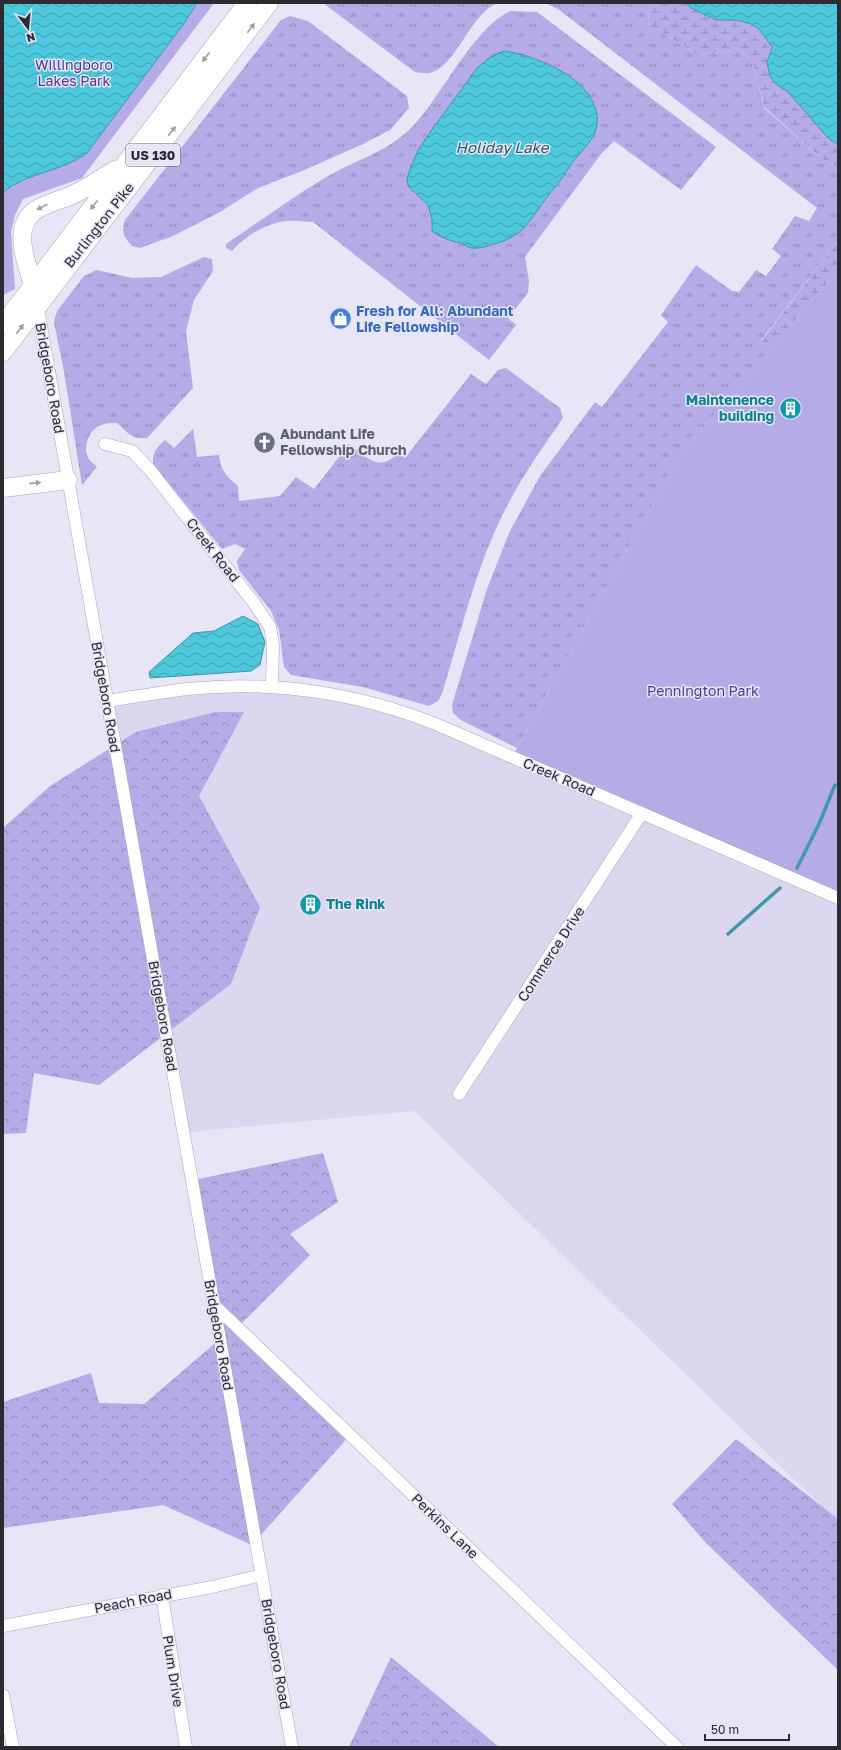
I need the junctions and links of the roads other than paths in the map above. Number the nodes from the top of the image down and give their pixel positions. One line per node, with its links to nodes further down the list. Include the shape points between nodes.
1 (246, 3): 3 (highway, Burlington Pike / US 130, one-way to 3)
2 (269, 3): 5 (highway, Burlington Pike / US 130, one-way to 2)
3 (126, 163): 4 (highway, Burlington Pike / US 130, one-way to 4); 4 (highway, one-way to 4, via 84,189 41,208 28,218 22,243)
4 (33, 285): 5 (street, Bridgeboro Road); 6 (highway, Burlington Pike / US 130)
5 (38, 306): 7 (highway, Burlington Pike / US 130, one-way to 5); 9 (street, Bridgeboro Road)
6 (3, 325)
7 (3, 352)
8 (105, 444): 11 (street, Creek Road, via 132,451 150,470 254,603 270,628 273,645)
9 (68, 480): 10 (highway, one-way to 9); 12 (street, Bridgeboro Road)
10 (3, 488)
11 (272, 687): 12 (street, Creek Road, via 188,689); 13 (street, Creek Road, via 349,697 404,712)
12 (107, 701): 16 (street, Bridgeboro Road)
13 (642, 813): 14 (street, Creek Road); 15 (street, Commerce Drive)
14 (838, 898)
15 (459, 1094)
16 (214, 1305): 17 (street, Bridgeboro Road); 24 (street, Perkins Lane)
17 (262, 1575): 18 (street, Peach Road); 23 (street, Bridgeboro Road)
18 (162, 1595): 19 (street, Peach Road); 22 (street, Plum Drive)
19 (3, 1626)
20 (3, 1695): 21 (street)
21 (13, 1747)
22 (186, 1747)
23 (292, 1747)
24 (677, 1747)

